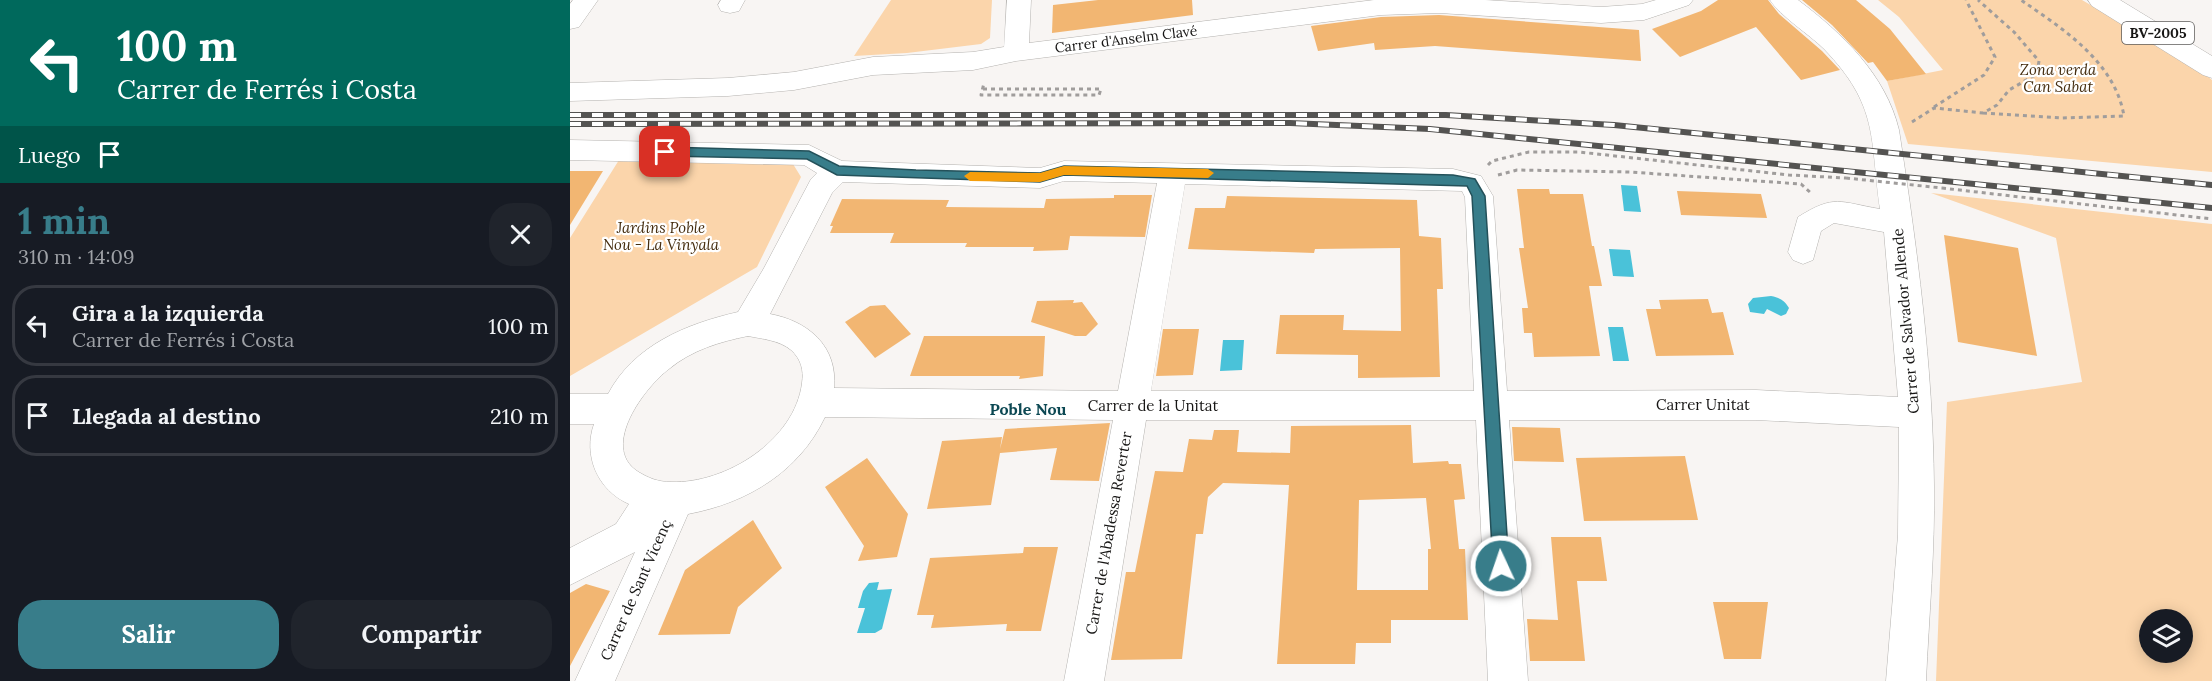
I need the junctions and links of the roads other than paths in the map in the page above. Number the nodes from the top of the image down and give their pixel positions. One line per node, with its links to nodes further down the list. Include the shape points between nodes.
1 (586, 0): 7 (street)
2 (1019, 0): 8 (street)
3 (1681, 0): 8 (street, Carrer d'Anselm Clavé, via 1644,12 1601,15 1439,5 1381,7)
4 (1782, 0): 15 (street, Carrer de Salvador Allende, via 1845,56 1873,95 1887,140)
5 (2101, 0): 10 (main road, BV-2005)
6 (2122, 0): 9 (main road, BV-2005)
7 (570, 21)
8 (1016, 53): 11 (street, Carrer d'Anselm Clavé, via 973,61 873,66 794,81 728,87)
9 (2212, 59)
10 (2212, 69)
11 (570, 92)
12 (570, 150): 13 (street, via 809,155)
13 (837, 171): 14 (street, via 1040,178 1064,171); 17 (street, via 821,186)
14 (1173, 172): 19 (street, Carrer de l'Abadessa Reverter); 20 (street, via 1471,183 1479,196)
15 (1898, 224): 16 (street, via 1830,211 1808,225); 23 (street, Carrer de Salvador Allende)
16 (1803, 252)
17 (748, 323): 18 (street, via 773,325 807,343 818,366); 22 (street, via 706,332 675,346 646,368)
18 (815, 402): 19 (street, Carrer de la Unitat); 24 (street, via 800,431 774,459 740,482 704,495)
19 (1131, 405): 20 (street, Carrer de la Unitat); 27 (street, Carrer de l'Abadessa Reverter)
20 (1492, 405): 23 (street, Carrer Unitat, via 1756,405); 28 (street)
21 (570, 409): 22 (street)
22 (617, 409): 24 (street, via 606,450 612,468 624,484)
23 (1915, 413): 29 (street, Carrer de Salvador Allende, via 1917,488)
24 (665, 498): 25 (street, via 629,536); 26 (street, Carrer de Sant Vicenç)
25 (570, 567)
26 (595, 681)
27 (1084, 681)
28 (1508, 681)
29 (1906, 681)

